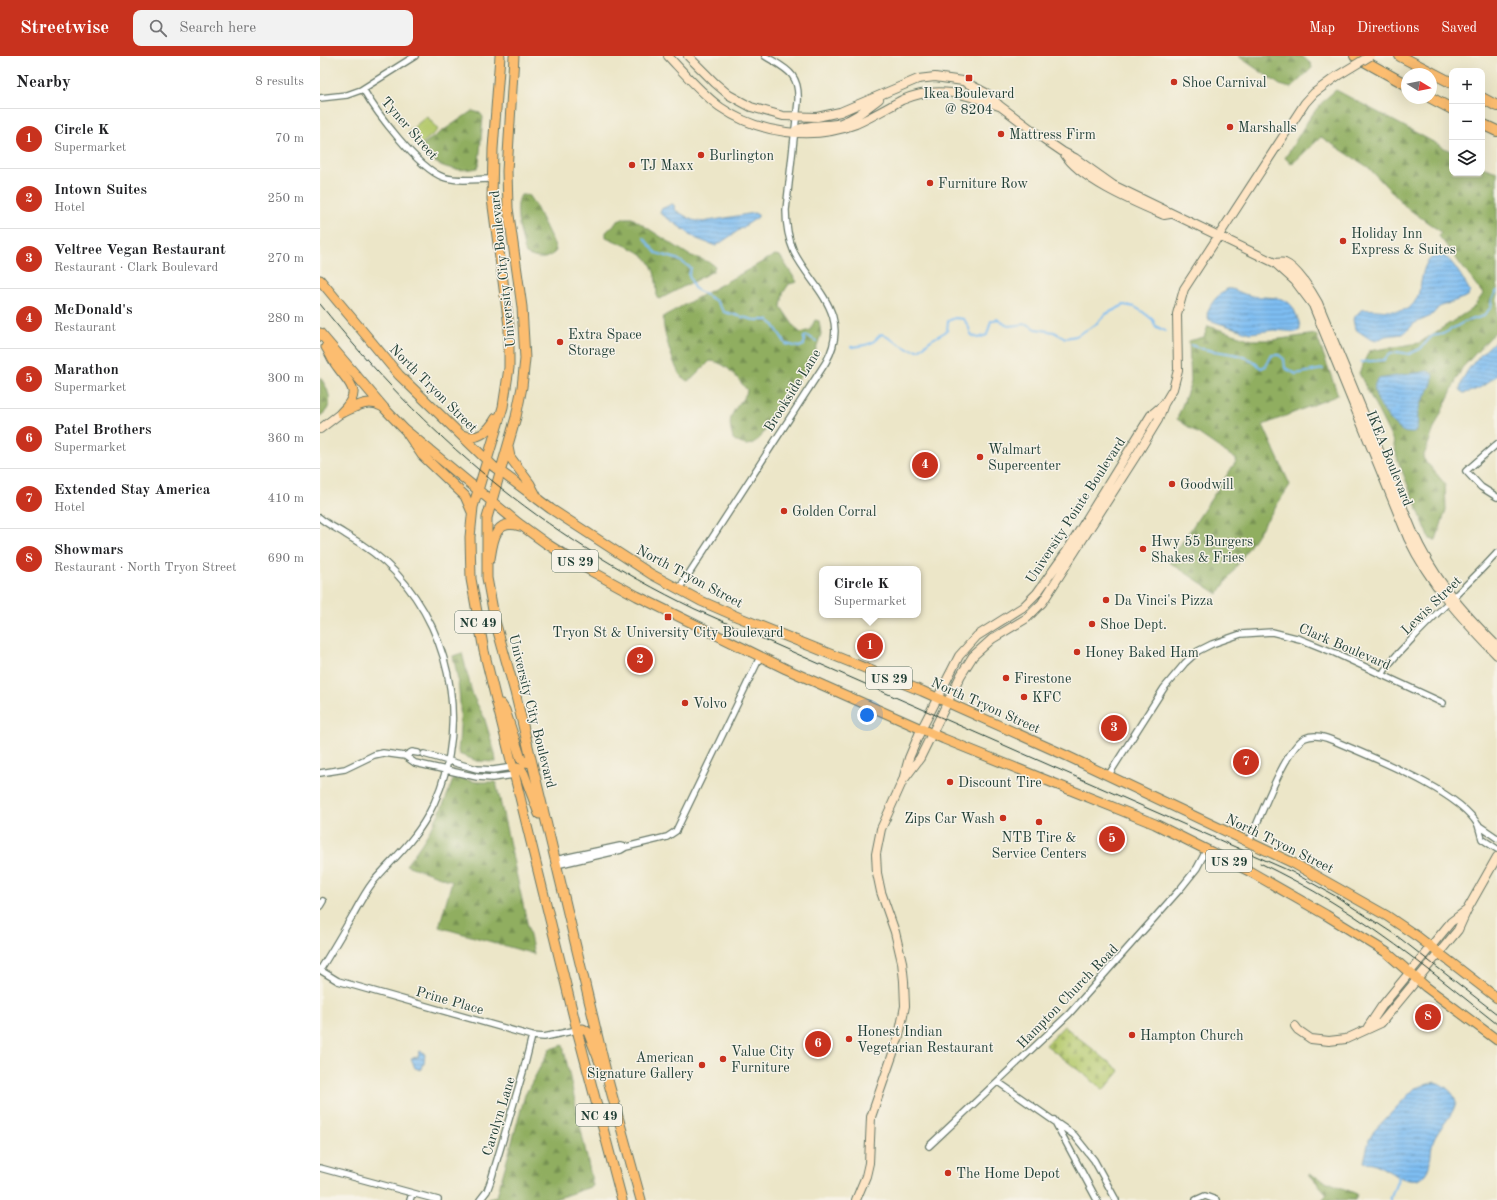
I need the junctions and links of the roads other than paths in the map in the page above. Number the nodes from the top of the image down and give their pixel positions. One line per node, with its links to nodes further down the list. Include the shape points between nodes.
1 (415, 56): 13 (street)
2 (500, 56): 26 (main road, University City Boulevard)
3 (514, 56): 38 (main road, University City Boulevard, via 507,171 508,208 522,307 525,359 520,402)
4 (668, 56): 25 (street, IKEA Boulevard, via 697,86 728,112 758,125)
5 (688, 56): 22 (street, IKEA Boulevard, via 719,87 740,102 772,114)
6 (765, 56): 22 (street, Brookside Lane, via 786,69 796,80)
7 (1355, 56): 12 (highway)
8 (1370, 56): 27 (street, University Pointe Boulevard, bridge, via 1336,76 1305,103)
9 (1400, 56): 11 (highway)
10 (942, 77): 14 (street, IKEA Boulevard, via 913,80); 15 (street, via 937,87); 19 (street, IKEA Boulevard, via 963,81 978,88 991,96)
11 (1449, 81)
12 (1401, 82)
13 (363, 89): 16 (street, via 347,95); 26 (street, Tyner Street, via 402,142 420,163 430,170 449,178)
14 (889, 91): 22 (street, IKEA Boulevard, via 840,112 817,117); 25 (street, via 861,113 846,121 828,126 802,128)
15 (930, 92): 19 (street, IKEA Boulevard, via 965,94); 25 (street, IKEA Boulevard, via 911,97 848,126 822,132)
16 (320, 98)
17 (1485, 100): 20 (highway)
18 (1437, 101): 21 (highway)
19 (1000, 106): 27 (street, IKEA Boulevard, via 1112,192)
20 (1497, 106)
21 (1449, 107)
22 (797, 117): 25 (street, Brookside Lane)
23 (1485, 125): 24 (highway)
24 (1497, 131)
25 (795, 133): 50 (street, Brookside Lane, via 786,210 788,234 798,258 823,293 830,308 834,327 832,349)
26 (492, 179): 31 (main road, University City Boulevard, via 494,221 510,347)
27 (1218, 235): 30 (street, University Pointe Boulevard, via 1181,296 1177,319 1178,370 1173,389); 51 (street, IKEA Boulevard, via 1275,263 1295,281 1313,306 1417,542)
28 (320, 280): 36 (main road, North Tryon Street, via 399,375)
29 (320, 334): 32 (main road); 33 (main road, via 336,366 353,387 350,402)
30 (1164, 404): 57 (street, University Pointe Boulevard, via 1151,415 1067,551 1037,593 1028,603 968,645); 59 (street, University Pointe Boulevard, via 1158,420 1139,451 1042,603 1020,624 978,650 964,669)
31 (503, 407): 36 (main road, via 484,434 470,437); 39 (main road, University City Boulevard)
32 (384, 408): 33 (main road, via 368,402); 35 (main road)
33 (341, 413): 34 (street)
34 (320, 429)
35 (404, 429): 41 (main road, via 426,445); 45 (main road, NC 49, via 422,455 464,496)
36 (458, 433): 39 (main road, North Tryon Street)
37 (1497, 444): 42 (street, via 1466,471 1482,488)
38 (508, 446): 40 (main road, University City Boulevard); 44 (main road, via 510,457)
39 (487, 459): 40 (main road, North Tryon Street); 41 (main road, University City Boulevard)
40 (500, 471): 43 (main road, University City Boulevard / NC 49); 44 (main road, North Tryon Street)
41 (477, 491): 43 (main road); 45 (main road, University City Boulevard / NC 49)
42 (1497, 497)
43 (490, 501): 47 (main road, US 29); 49 (main road, University City Boulevard / NC 49, via 486,530)
44 (542, 503): 50 (main road, North Tryon Street / US 29)
45 (472, 515): 56 (main road, University City Boulevard / NC 49, via 470,553 473,593)
46 (320, 518): 65 (street, via 382,559 407,585 425,611 437,637 450,682 453,722)
47 (523, 527): 49 (main road, via 506,524 498,529); 54 (main road, US 29, via 582,566)
48 (1497, 553): 51 (street, Lewis Street, via 1468,585)
49 (487, 578): 66 (main road, University City Boulevard / NC 49, via 495,621)
50 (679, 590): 57 (main road, North Tryon Street / US 29, via 738,617)
51 (1450, 600): 52 (street, IKEA Boulevard); 53 (street, IKEA Boulevard, via 1468,626); 55 (street, Lewis Street, via 1387,666)
52 (1497, 646)
53 (1497, 655)
54 (760, 657): 60 (main road, US 29); 79 (street, via 676,831 670,836 622,850)
55 (1382, 675): 58 (street, Clark Boulevard); 70 (street, Clark Boulevard, via 1286,634 1251,633 1224,639 1193,655 1176,672)
56 (495, 694): 66 (main road, via 505,710 521,759); 68 (main road, University City Boulevard / NC 49)
57 (937, 698): 59 (main road, North Tryon Street / US 29); 60 (street, University Pointe Boulevard)
58 (1443, 703)
59 (947, 704): 61 (street, University Pointe Boulevard); 70 (main road, North Tryon Street / US 29)
60 (921, 729): 61 (main road, US 29); 71 (street, University Pointe Boulevard)
61 (932, 734): 71 (street, University Pointe Boulevard, via 916,765); 76 (main road, US 29, via 1139,817)
62 (418, 753): 64 (street, via 412,752)
63 (424, 754): 65 (street)
64 (405, 756): 67 (street, via 415,763); 69 (street, via 383,753 345,769)
65 (448, 761): 67 (street); 68 (street, via 486,770)
66 (532, 763): 73 (main road, University City Boulevard / NC 49)
67 (446, 769): 68 (street, via 487,778); 83 (street, via 427,817 410,843 366,892)
68 (514, 771): 73 (main road, via 521,769 524,774); 89 (main road, University City Boulevard / NC 49)
69 (320, 773)
70 (1108, 776): 75 (main road, North Tryon Street / US 29)
71 (903, 780): 103 (street, via 881,828 876,862 881,892 894,929 903,968 904,1006 899,1036 871,1117 869,1163)
72 (1478, 825): 74 (street); 75 (street, via 1463,809 1424,782 1337,742 1315,736 1303,739 1290,753); 77 (street, via 1482,839)
73 (550, 838): 79 (main road, University City Boulevard / NC 49)
74 (1497, 838)
75 (1249, 842): 81 (main road, North Tryon Street / US 29, via 1360,900)
76 (1207, 849): 84 (main road, US 29, via 1339,922 1386,952); 92 (street, Hampton Church Road, via 1197,868 1181,888 1095,987 1054,1030)
77 (1497, 849)
78 (1497, 857): 80 (street)
79 (555, 862): 93 (main road, University City Boulevard / NC 49)
80 (1467, 910): 81 (street, via 1451,922); 82 (street, via 1458,930)
81 (1431, 947): 82 (main road, North Tryon Street / US 29); 84 (street)
82 (1439, 953): 85 (street); 86 (main road, North Tryon Street / US 29)
83 (320, 970): 90 (street, Prine Place, via 338,981)
84 (1410, 971): 85 (main road, US 29); 88 (street)
85 (1418, 978): 88 (street, via 1384,1020); 91 (main road, US 29)
86 (1497, 998)
87 (1295, 1026): 88 (street, via 1311,1039 1329,1041 1346,1039)
88 (1368, 1028)
89 (577, 1030): 90 (street, Prine Place, via 544,1037); 93 (main road, via 583,1029 588,1032); 101 (main road, University City Boulevard / NC 49)
90 (532, 1036): 100 (street, Carolyn Lane, via 491,1180)
91 (1497, 1040)
92 (998, 1082): 94 (street); 95 (street, Hampton Church Road)
93 (609, 1084): 102 (main road, University City Boulevard / NC 49)
94 (1054, 1120): 104 (street); 105 (street, via 1070,1131 1081,1143 1094,1160)
95 (929, 1146)
96 (320, 1168): 97 (street)
97 (412, 1194): 98 (street); 99 (street)
98 (410, 1200)
99 (438, 1200)
100 (480, 1200)
101 (622, 1200)
102 (641, 1200)
103 (856, 1200)
104 (1097, 1200)
105 (1116, 1200)
106 (1196, 1200): 107 (street, via 1203,1197)
107 (1216, 1200)

